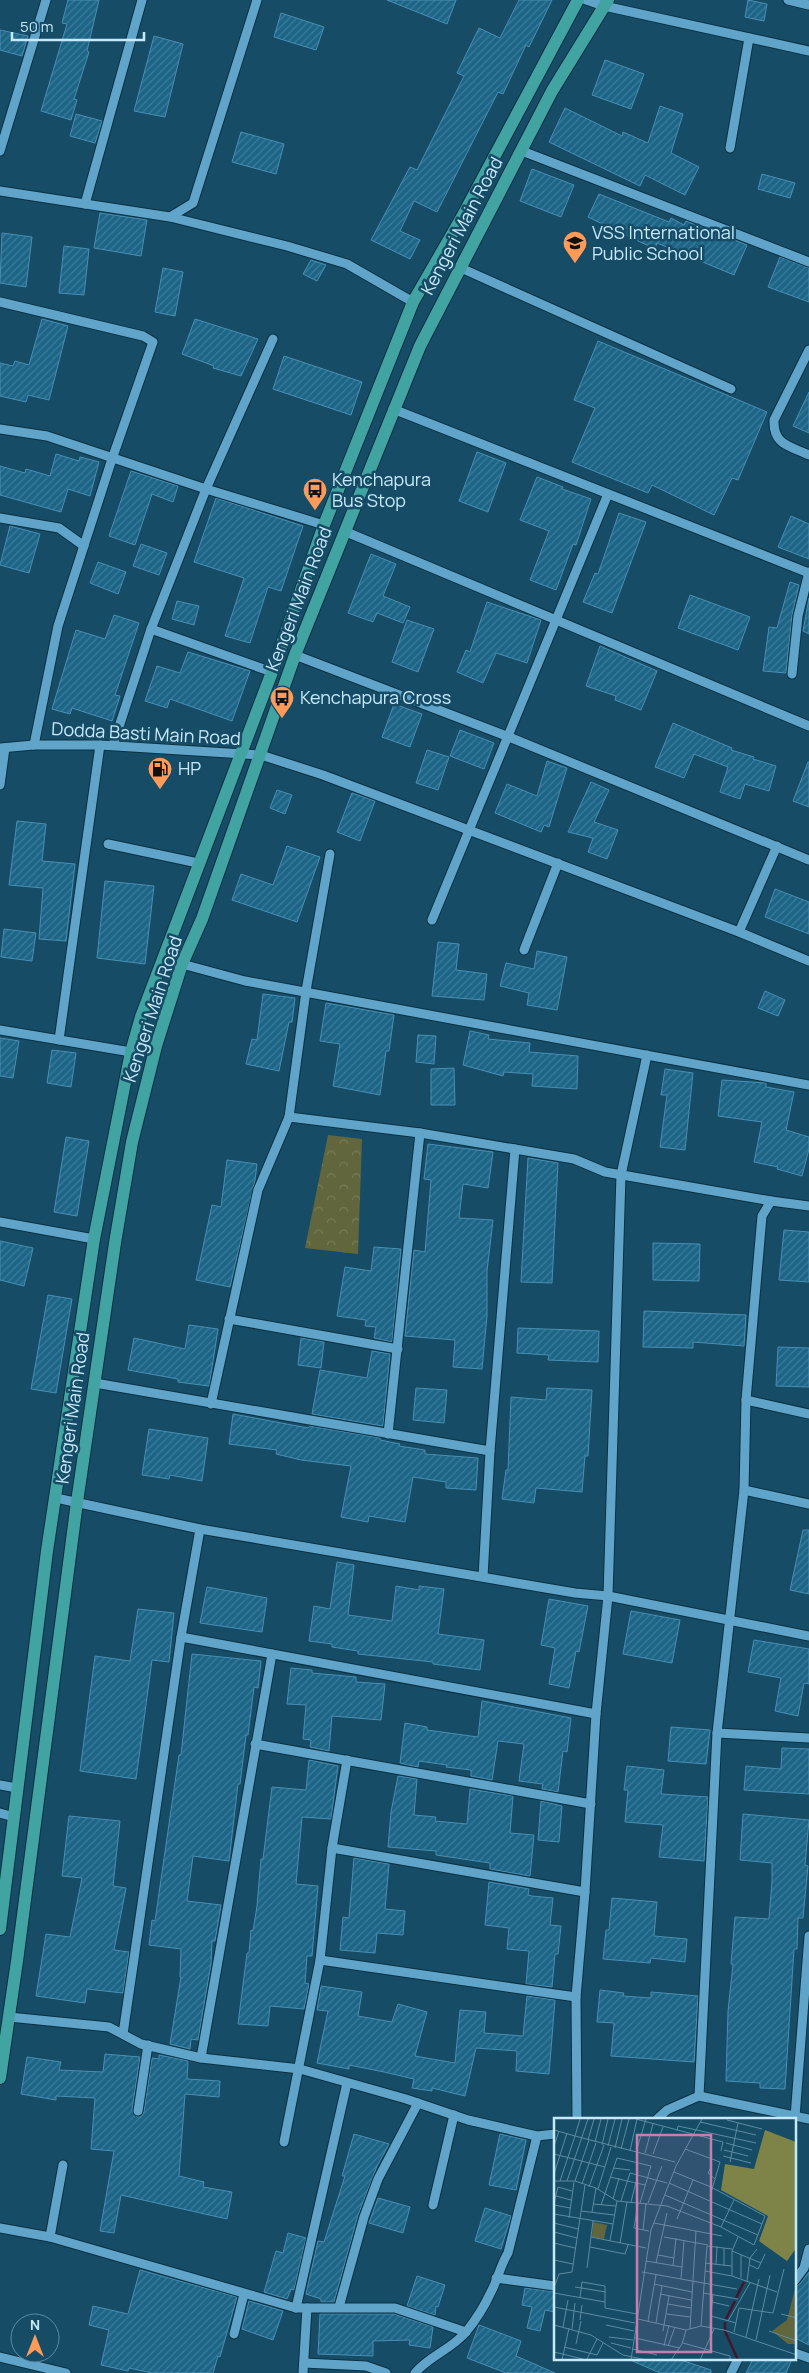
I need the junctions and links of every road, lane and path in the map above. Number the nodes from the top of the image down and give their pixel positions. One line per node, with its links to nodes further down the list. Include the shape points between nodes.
1 (46, 0): 12 (street)
2 (142, 0): 15 (street)
3 (257, 0): 16 (street, via 193,203)
4 (578, 0): 20 (main road, Kengeri Main Road)
5 (586, 0): 7 (street)
6 (788, 0): 8 (street)
7 (606, 3): 9 (street); 13 (main road, Kengeri Main Road, via 552,91)
8 (809, 5)
9 (749, 38): 10 (street); 11 (street)
10 (809, 51)
11 (730, 148)
12 (0, 151)
13 (522, 151): 17 (street); 18 (main road, Kengeri Main Road)
14 (0, 191): 15 (street)
15 (85, 204): 16 (street)
16 (170, 217): 20 (street, via 347,264)
17 (809, 262)
18 (461, 268): 23 (street); 24 (main road, Kengeri Main Road, via 435,314)
19 (0, 302): 27 (street, via 143,336 153,342)
20 (413, 302): 31 (main road, Kengeri Main Road)
21 (273, 339): 28 (street)
22 (809, 350): 26 (street, via 774,420 774,430 780,442)
23 (731, 389)
24 (393, 409): 29 (street); 32 (main road, Kengeri Main Road)
25 (0, 429): 27 (street, via 47,436)
26 (809, 455)
27 (112, 458): 28 (street); 33 (street)
28 (206, 489): 31 (street); 36 (street)
29 (608, 494): 34 (street); 35 (street)
30 (0, 518): 33 (street, via 59,528)
31 (324, 525): 38 (main road, Kengeri Main Road)
32 (344, 531): 35 (street); 37 (main road, Kengeri Main Road)
33 (84, 546): 42 (street, via 58,626)
34 (809, 573): 39 (street, via 798,616)
35 (557, 620): 40 (street); 41 (street)
36 (151, 629): 38 (street); 44 (street)
37 (295, 655): 41 (street); 47 (main road, Kengeri Main Road)
38 (272, 672): 46 (main road, Kengeri Main Road)
39 (792, 674)
40 (809, 726)
41 (509, 737): 49 (street); 51 (street)
42 (34, 745): 43 (street, Dodda Basti Main Road); 45 (street, Dodda Basti Main Road)
43 (100, 745): 44 (street, Dodda Basti Main Road); 63 (street)
44 (113, 745): 46 (street, Dodda Basti Main Road)
45 (3, 748): 48 (street)
46 (239, 754): 47 (street, Dodda Basti Main Road); 54 (main road, Kengeri Main Road)
47 (261, 756): 49 (street, Dodda Basti Main Road, via 323,775); 60 (main road, Kengeri Main Road, via 202,919)
48 (0, 786)
49 (468, 830): 55 (street, Dodda Basti Main Road); 56 (street)
50 (108, 844): 54 (street)
51 (777, 846): 53 (street); 57 (street)
52 (330, 854): 61 (street)
53 (809, 860)
54 (198, 863): 64 (main road, Kengeri Main Road)
55 (558, 864): 57 (street, Dodda Basti Main Road); 58 (street)
56 (432, 920)
57 (739, 932): 59 (street, Dodda Basti Main Road)
58 (524, 950)
59 (809, 962)
60 (182, 964): 61 (street, via 245,981); 77 (main road, Kengeri Main Road, via 156,1046 132,1142)
61 (306, 991): 65 (street); 67 (street)
62 (0, 1030): 63 (street)
63 (59, 1040): 64 (street)
64 (131, 1052): 74 (main road, Kengeri Main Road)
65 (647, 1055): 66 (street); 70 (street)
66 (809, 1085)
67 (289, 1117): 68 (street); 75 (street, via 258,1190)
68 (420, 1133): 69 (street); 76 (street)
69 (515, 1149): 70 (street, via 574,1159 604,1172); 82 (street)
70 (621, 1175): 71 (street); 89 (street)
71 (771, 1201): 72 (street); 78 (street, via 762,1216)
72 (809, 1206)
73 (0, 1222): 74 (street)
74 (94, 1239): 84 (main road, Kengeri Main Road)
75 (229, 1319): 76 (street); 79 (street)
76 (398, 1349): 81 (street)
77 (94, 1382): 79 (street); 85 (main road, Kengeri Main Road)
78 (746, 1400): 80 (street); 83 (street)
79 (211, 1404): 81 (street)
80 (809, 1414)
81 (388, 1434): 82 (street)
82 (490, 1451): 88 (street)
83 (744, 1490): 86 (street); 90 (street)
84 (56, 1498): 85 (street); 100 (main road, Kengeri Main Road)
85 (77, 1502): 87 (street); 111 (main road, Kengeri Main Road)
86 (809, 1504)
87 (200, 1529): 88 (street); 92 (street)
88 (483, 1577): 89 (street)
89 (608, 1596): 90 (street); 94 (street)
90 (730, 1620): 91 (street); 95 (street)
91 (809, 1636)
92 (181, 1638): 93 (street); 112 (street)
93 (272, 1654): 94 (street); 97 (street)
94 (596, 1714): 101 (street)
95 (717, 1733): 96 (street); 118 (street)
96 (809, 1738)
97 (254, 1744): 98 (street); 114 (street)
98 (347, 1760): 101 (street); 104 (street)
99 (0, 1785): 100 (street)
100 (17, 1788): 103 (main road, Kengeri Main Road)
101 (591, 1804): 105 (street)
102 (0, 1814): 103 (street)
103 (14, 1817): 106 (main road, Kengeri Main Road)
104 (332, 1848): 105 (street); 108 (street)
105 (585, 1892): 110 (street)
106 (0, 1929)
107 (809, 1936): 109 (street)
108 (320, 1960): 110 (street); 115 (street)
109 (807, 1984): 122 (street)
110 (576, 1997): 123 (street)
111 (9, 2017): 112 (street, via 110,2027); 116 (main road, Kengeri Main Road)
112 (123, 2034): 113 (street)
113 (148, 2045): 114 (street); 120 (street)
114 (201, 2058): 115 (street)
115 (300, 2069): 117 (street); 128 (street)
116 (0, 2078)
117 (347, 2083): 119 (street); 139 (street)
118 (700, 2096): 122 (street); 124 (street, via 667,2110)
119 (418, 2103): 121 (street); 138 (street, via 378,2179)
120 (138, 2111)
121 (454, 2115): 127 (street); 130 (street)
122 (795, 2117): 125 (street)
123 (577, 2118)
124 (658, 2118)
125 (809, 2119)
126 (554, 2134): 127 (street)
127 (538, 2136): 134 (street, via 508,2253)
128 (284, 2142)
129 (64, 2165): 132 (street)
130 (433, 2205)
131 (0, 2228): 132 (street)
132 (50, 2237): 137 (street)
133 (809, 2249): 135 (street, via 804,2268)
134 (496, 2278): 136 (street); 141 (street, via 492,2292)
135 (796, 2279)
136 (554, 2286)
137 (244, 2294): 139 (street); 142 (street)
138 (339, 2307): 140 (street); 141 (street, via 395,2308)
139 (296, 2308): 140 (street)
140 (308, 2308): 147 (street)
141 (466, 2332): 151 (street, via 447,2350 422,2364)
142 (234, 2334)
143 (796, 2353): 145 (street)
144 (0, 2357): 148 (street)
145 (809, 2358)
146 (738, 2360): 152 (street)
147 (304, 2363): 149 (street); 150 (street, via 366,2366)
148 (66, 2373)
149 (303, 2373)
150 (386, 2373)
151 (415, 2373)
152 (731, 2373)

